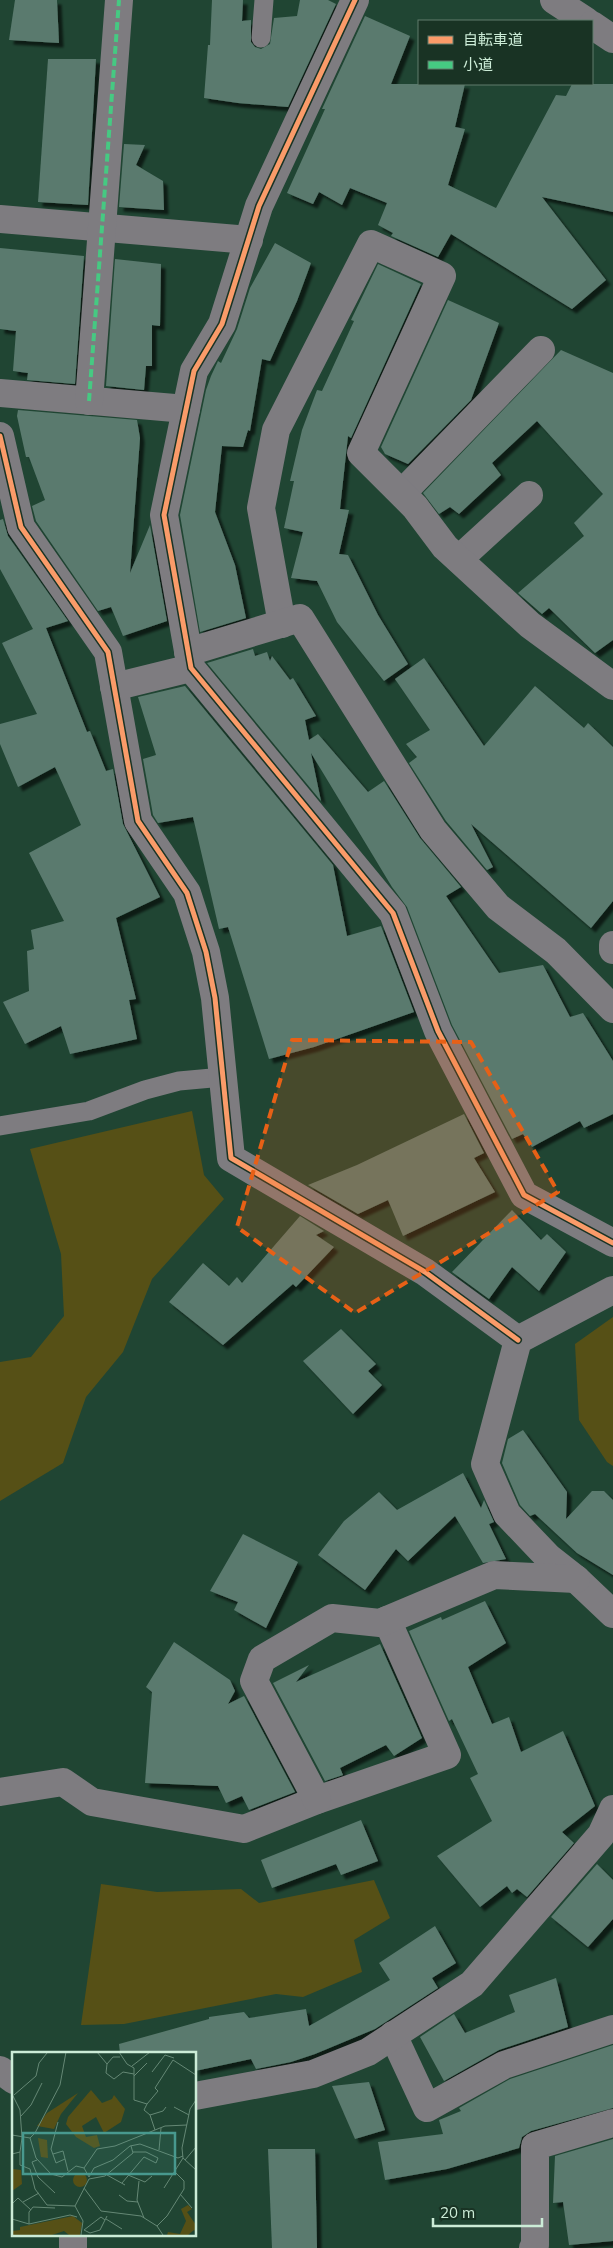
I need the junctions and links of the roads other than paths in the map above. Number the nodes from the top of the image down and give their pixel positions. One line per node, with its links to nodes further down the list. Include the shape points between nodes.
1 (118, 0): 8 (street)
2 (264, 0): 5 (lane)
3 (356, 0): 9 (street, via 259,206)
4 (593, 26): 6 (street)
5 (261, 38)
6 (613, 39)
7 (0, 219): 8 (street)
8 (102, 228): 9 (street); 12 (street)
9 (249, 240): 13 (street, via 222,324 194,371)
10 (541, 350): 15 (street)
11 (0, 393): 12 (street)
12 (89, 401): 13 (street)
13 (186, 409): 19 (street, via 164,515)
14 (0, 436): 21 (street, via 21,527 108,652)
15 (402, 493): 17 (street); 18 (street, via 361,452 442,276 372,244 276,430 261,508)
16 (528, 495): 17 (street)
17 (459, 559): 20 (street, via 530,625)
18 (282, 624): 19 (street); 24 (street, via 300,618 434,830 498,907 556,951)
19 (190, 660): 21 (street); 27 (street, via 392,913 438,1031 524,1195)
20 (613, 686)
21 (114, 687): 25 (street, via 138,821 187,893 206,952 215,998)
22 (613, 945): 23 (street)
23 (613, 950)
24 (613, 1009)
25 (223, 1077): 26 (lane, via 179,1081 144,1090 89,1111); 29 (street, via 231,1158 425,1272)
26 (0, 1126)
27 (613, 1243)
28 (613, 1290): 29 (street)
29 (518, 1340): 30 (street, via 485,1464 508,1514 548,1557)
30 (576, 1579): 31 (street); 32 (street, via 494,1575)
31 (613, 1614)
32 (387, 1620): 34 (street, via 447,1755); 34 (street, via 332,1618 262,1659 254,1681)
33 (0, 1792): 34 (street, via 63,1782 92,1802 244,1829)
34 (317, 1800)
35 (613, 1810): 37 (street, via 601,1835 472,1984)
36 (613, 2029): 37 (street, via 504,2064 427,2108)
37 (393, 2036): 40 (street, via 368,2052 313,2074)
38 (0, 2070): 39 (street)
39 (12, 2079)
40 (196, 2096)
41 (613, 2123): 42 (street, via 535,2146)
42 (533, 2248)

